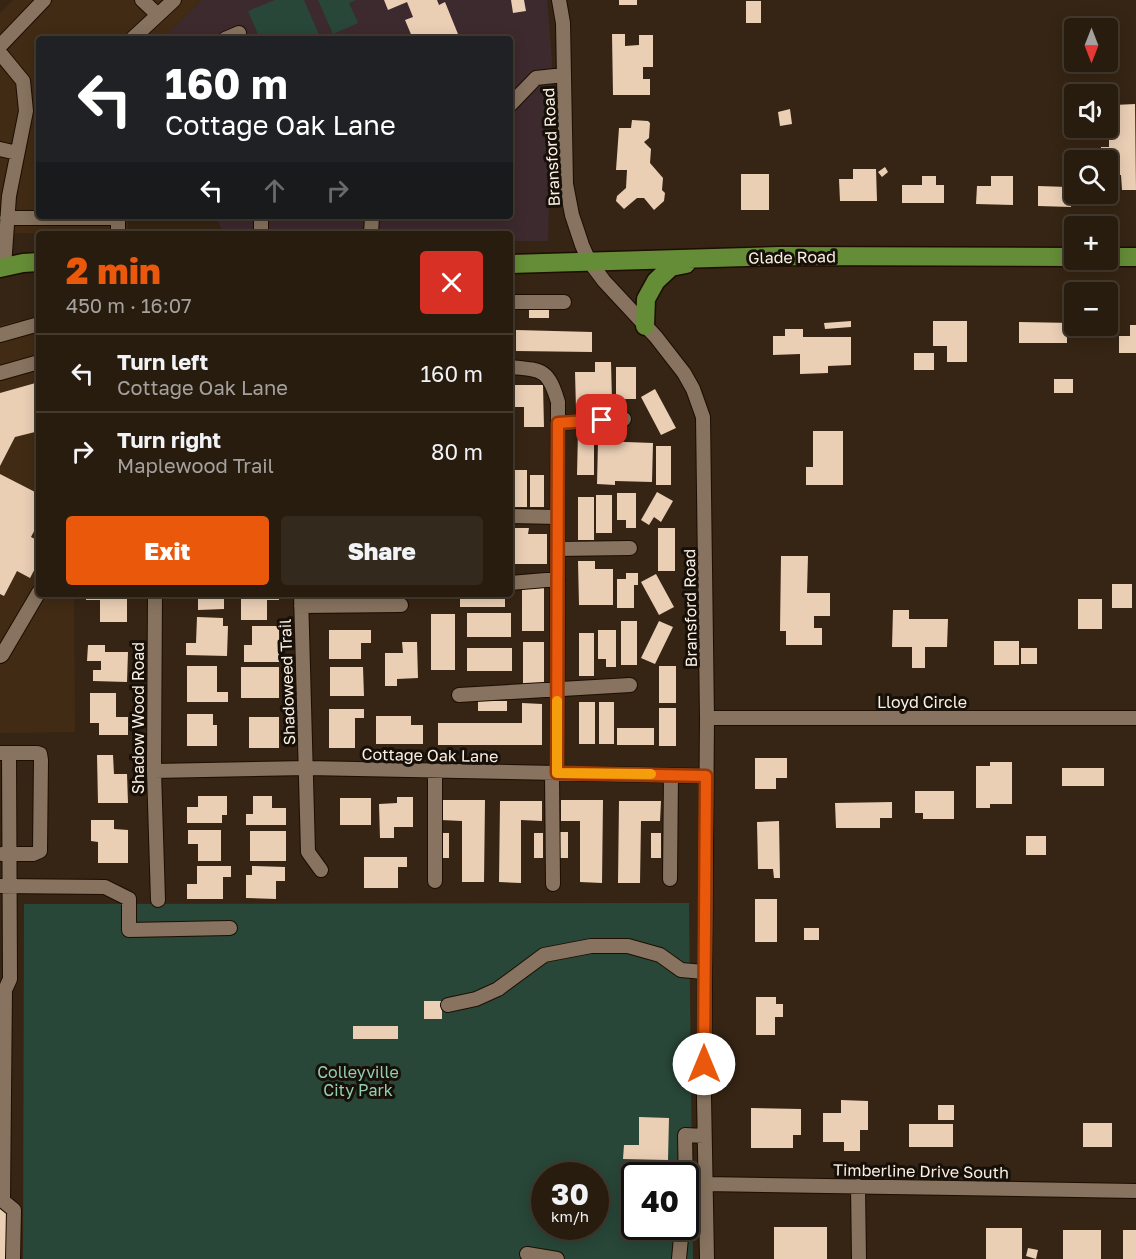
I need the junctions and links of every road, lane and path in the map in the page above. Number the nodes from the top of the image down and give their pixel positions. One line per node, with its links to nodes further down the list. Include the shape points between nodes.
1 (44, 0): 9 (street)
2 (142, 0): 5 (street)
3 (174, 0): 5 (street)
4 (559, 0): 11 (street, Bransford Road)
5 (158, 15): 7 (street)
6 (239, 33): 8 (street)
7 (135, 36)
8 (232, 36)
9 (0, 46)
10 (0, 53): 13 (street, via 23,81)
11 (564, 75): 12 (street, via 536,78); 23 (street, Bransford Road, via 566,184 572,215)
12 (513, 102)
13 (32, 107): 15 (street, via 26,111)
14 (0, 149): 15 (street)
15 (17, 153): 16 (street)
16 (6, 182): 17 (street)
17 (7, 218): 18 (street); 26 (street)
18 (36, 218)
19 (1064, 257): 22 (main road, Glade Road, via 779,256)
20 (1118, 257): 21 (main road)
21 (1136, 257)
22 (702, 260): 23 (main road, Glade Road); 30 (main road, via 671,267 657,281 646,299)
23 (589, 261): 25 (main road, Glade Road); 30 (street, Bransford Road)
24 (36, 262): 26 (main road)
25 (513, 264)
26 (2, 268)
27 (513, 302): 28 (street)
28 (564, 302)
29 (36, 325): 31 (street)
30 (645, 326): 51 (street, Bransford Road, via 684,373 703,417)
31 (0, 335)
32 (36, 363): 34 (street)
33 (513, 367): 36 (street, via 537,370 552,381)
34 (0, 373)
35 (624, 419): 36 (street)
36 (558, 423): 38 (street)
37 (513, 516): 38 (street)
38 (558, 517): 40 (street)
39 (630, 548): 40 (street)
40 (558, 549): 41 (street)
41 (558, 579): 42 (street); 49 (street)
42 (513, 583)
43 (36, 597): 47 (street)
44 (155, 597): 55 (street, Shadow Wood Road)
45 (301, 600): 46 (street); 54 (street, Shadoweed Trail)
46 (401, 605)
47 (0, 656)
48 (630, 685): 49 (street)
49 (557, 689): 50 (street); 57 (street)
50 (459, 695)
51 (707, 718): 52 (street, Lloyd Circle); 59 (street, Bransford Road)
52 (1136, 718)
53 (4, 753): 60 (street); 60 (street, via 37,753 42,760 40,851)
54 (307, 768): 55 (street, Cottage Oak Lane); 56 (street, Cottage Oak Lane); 61 (street, Shadoweed Trail, via 308,852)
55 (154, 771): 66 (street, Shadow Wood Road)
56 (435, 771): 57 (street, Cottage Oak Lane); 63 (street)
57 (555, 774): 58 (street, Cottage Oak Lane); 64 (street)
58 (671, 775): 59 (street, Cottage Oak Lane); 62 (street)
59 (706, 776): 68 (street, Bransford Road)
60 (4, 854): 65 (street)
61 (321, 870)
62 (670, 879)
63 (435, 881)
64 (553, 884)
65 (5, 886): 67 (street, via 105,887 129,899 129,930); 69 (street, via 10,979)
66 (158, 900)
67 (230, 928)
68 (705, 972): 70 (street, via 681,970 660,955 628,946 591,946 544,955 498,989); 71 (street, Bransford Road)
69 (3, 991): 77 (street)
70 (448, 1005)
71 (704, 1136): 72 (street, via 685,1136); 74 (street, Bransford Road)
72 (686, 1162)
73 (699, 1177): 74 (street, Timberline Drive South)
74 (705, 1178): 75 (street, Timberline Drive South); 83 (street, Bransford Road)
75 (858, 1186): 76 (street, Timberline Drive South); 84 (street)
76 (1136, 1191)
77 (2, 1201): 80 (street, via 14,1210)
78 (681, 1240): 82 (street)
79 (527, 1254): 81 (street)
80 (13, 1259)
81 (557, 1259)
82 (679, 1259)
83 (707, 1259)
84 (859, 1259)

